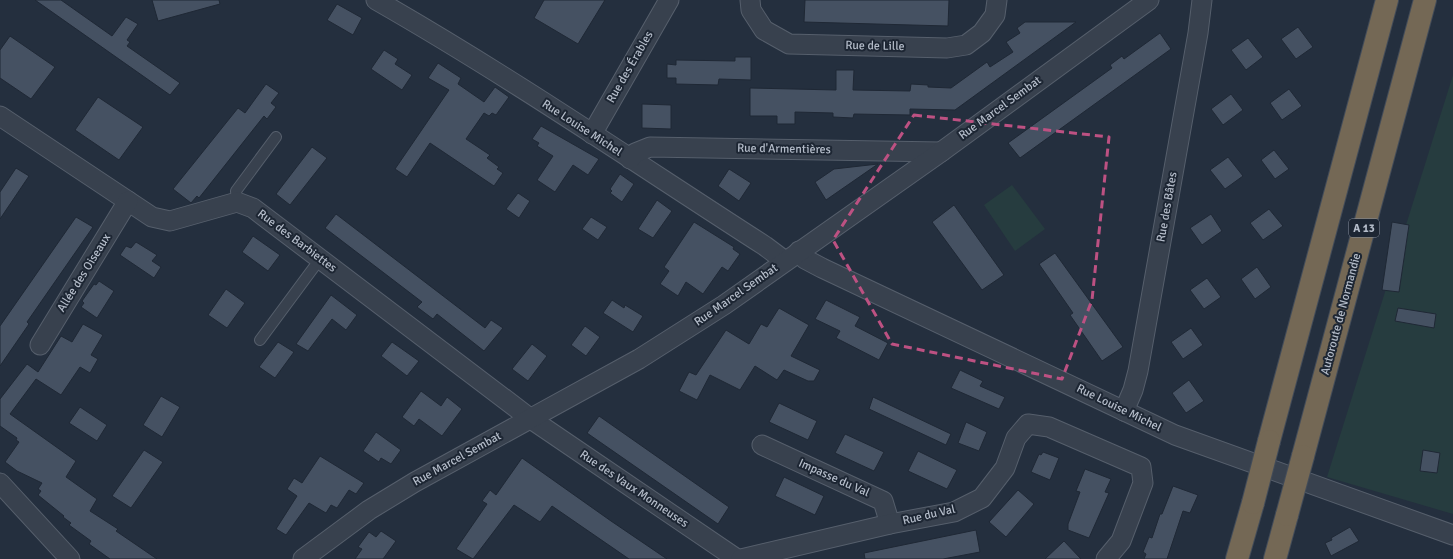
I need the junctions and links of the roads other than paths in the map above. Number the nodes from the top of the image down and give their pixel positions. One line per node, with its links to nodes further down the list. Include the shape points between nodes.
1 (376, 0): 10 (street, Rue Louise Michel, via 442,37)
2 (669, 0): 10 (street, Rue des Érables)
3 (750, 0): 4 (street, Rue de Lille, via 751,10 764,30 788,44 947,48 966,45 982,33 995,15)
4 (997, 0)
5 (1149, 0): 12 (street, Rue Marcel Sembat)
6 (1202, 0): 20 (street, Rue des Bâtes, via 1138,370)
7 (1387, 0): 31 (highway, bridge)
8 (1425, 0): 32 (highway, Autoroute de Normandie / A 13, bridge)
9 (0, 116): 14 (street)
10 (592, 134): 13 (street, Rue Louise Michel)
11 (276, 137): 15 (lane, via 236,191)
12 (941, 152): 13 (street, Rue d'Armentières, via 650,147 635,153); 16 (street, Rue Marcel Sembat)
13 (630, 159): 16 (street, Rue Louise Michel, via 770,249)
14 (128, 201): 15 (street, via 152,217 170,221); 19 (street, Allée des Oiseaux)
15 (237, 202): 17 (street, Rue des Barbiettes, via 253,208)
16 (792, 256): 20 (street, Rue Louise Michel, via 802,257); 21 (street, Rue Marcel Sembat, via 724,305 639,359)
17 (320, 258): 18 (lane); 21 (street, Rue des Barbiettes)
18 (260, 340)
19 (40, 345)
20 (1124, 411): 25 (street, Rue Louise Michel, via 1175,435)
21 (531, 419): 27 (street, Rue Marcel Sembat, via 369,510); 28 (street, Rue des Vaux Monneuses)
22 (762, 445): 24 (street, Impasse du Val, via 883,501)
23 (0, 483): 26 (street)
24 (890, 524): 29 (street, Rue du Val); 30 (street, Rue du Val, via 954,512 982,498 1005,468 1016,438 1028,424 1049,427 1141,467 1143,483 1121,541)
25 (1453, 535)
26 (70, 559)
27 (303, 559)
28 (737, 559)
29 (741, 559)
30 (1106, 559)
31 (1238, 559)
32 (1275, 559)

